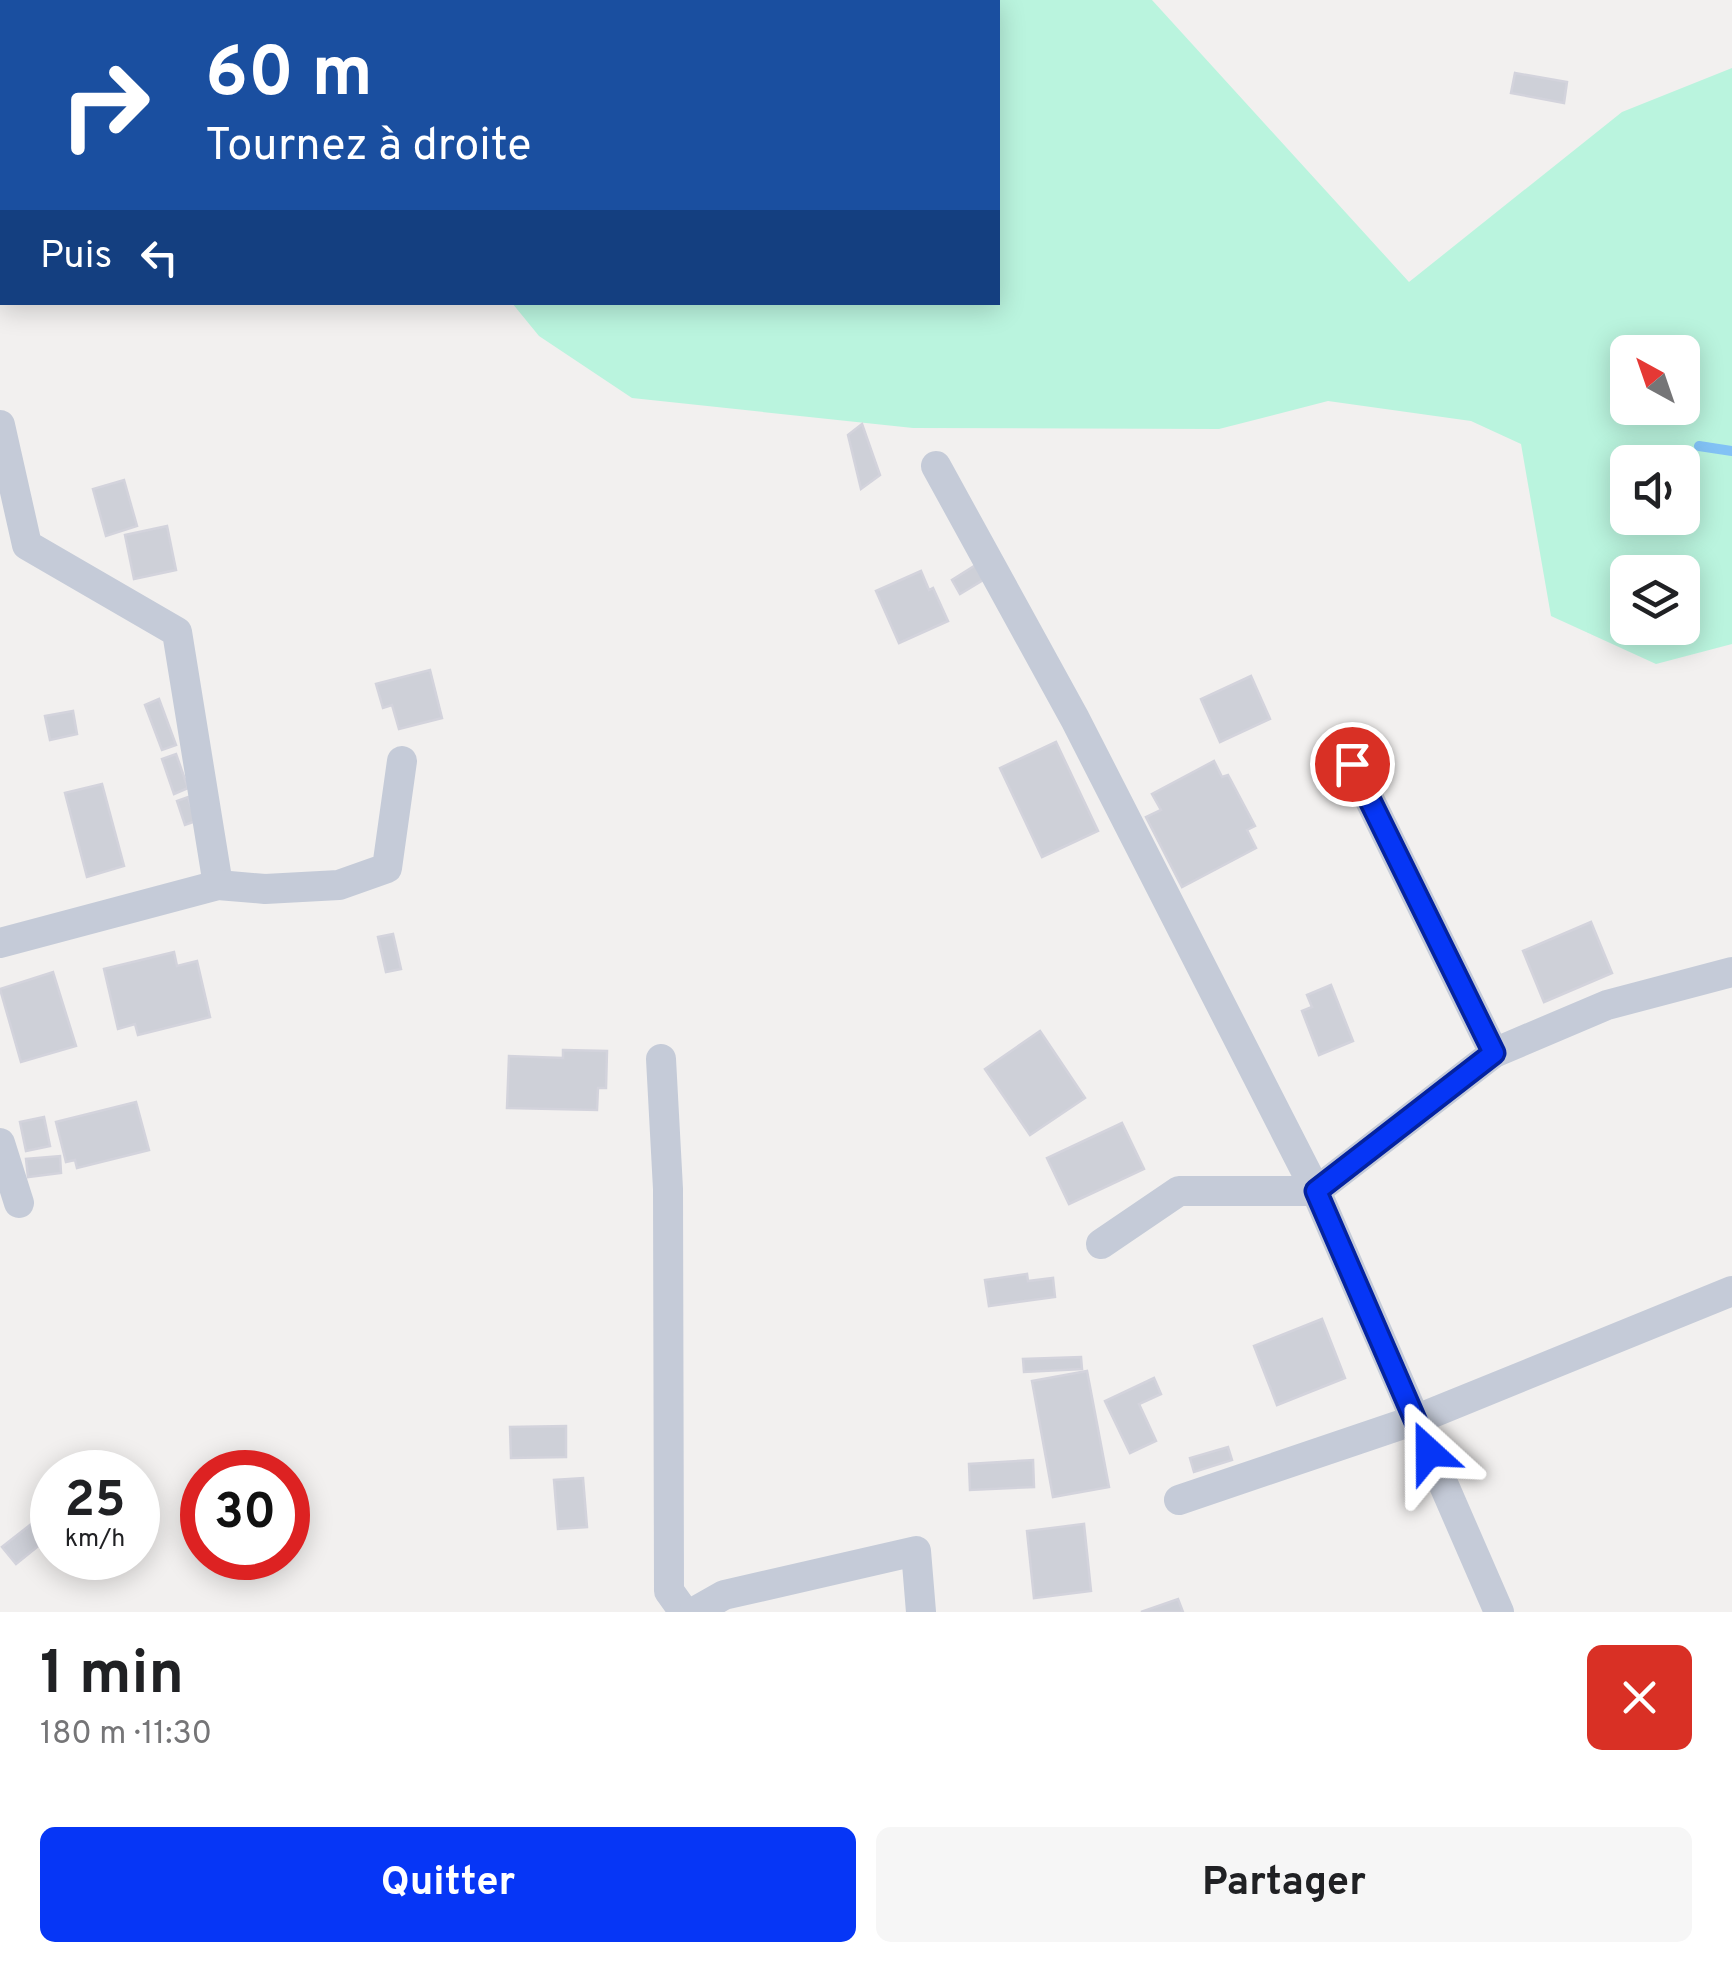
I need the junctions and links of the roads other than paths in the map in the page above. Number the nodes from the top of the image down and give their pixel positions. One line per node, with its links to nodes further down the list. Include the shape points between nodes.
1 (0, 424): 5 (street, via 27,545 177,632)
2 (936, 466): 11 (street, via 1075,719)
3 (402, 761): 5 (street, via 387,868 339,885)
4 (1352, 764): 8 (street)
5 (218, 885): 6 (street)
6 (0, 943)
7 (1732, 972): 8 (street, via 1607,1006)
8 (1494, 1053): 11 (street)
9 (661, 1059): 17 (street, via 668,1188 669,1591)
10 (0, 1143): 12 (street)
11 (1316, 1191): 13 (street, via 1178,1191); 15 (street)
12 (19, 1203)
13 (1101, 1244)
14 (1732, 1292): 15 (street)
15 (1415, 1420): 16 (street); 20 (street)
16 (1179, 1500)
17 (684, 1612)
18 (694, 1612): 19 (street, via 724,1595 916,1551)
19 (921, 1612)
20 (1499, 1612)

